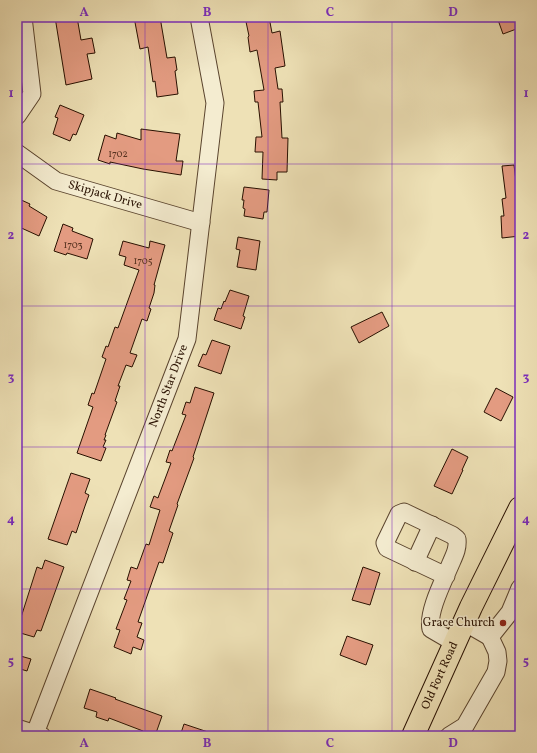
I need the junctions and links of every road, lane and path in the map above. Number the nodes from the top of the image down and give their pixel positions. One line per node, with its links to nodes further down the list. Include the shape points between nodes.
1 (22, 17): 3 (street, via 32,94)
2 (198, 17): 5 (street, North Star Drive, via 215,103)
3 (17, 116)
4 (17, 153): 5 (street, Skipjack Drive, via 56,181)
5 (200, 223): 15 (street, North Star Drive, via 187,339)
6 (520, 508): 11 (main road, Old Fort Road)
7 (432, 525): 8 (street); 8 (street, via 404,512 398,514 385,543 386,548); 9 (street, via 457,539 458,546)
8 (415, 562): 9 (street)
9 (446, 576): 13 (street, via 429,622 431,629)
10 (520, 588): 12 (street, via 510,612)
11 (464, 622): 12 (street); 13 (main road, Old Fort Road)
12 (490, 636): 17 (street, via 497,652 496,672 465,726)
13 (455, 643): 16 (main road, Old Fort Road)
14 (17, 728): 15 (street)
15 (37, 735)
16 (413, 736)
17 (449, 736)

